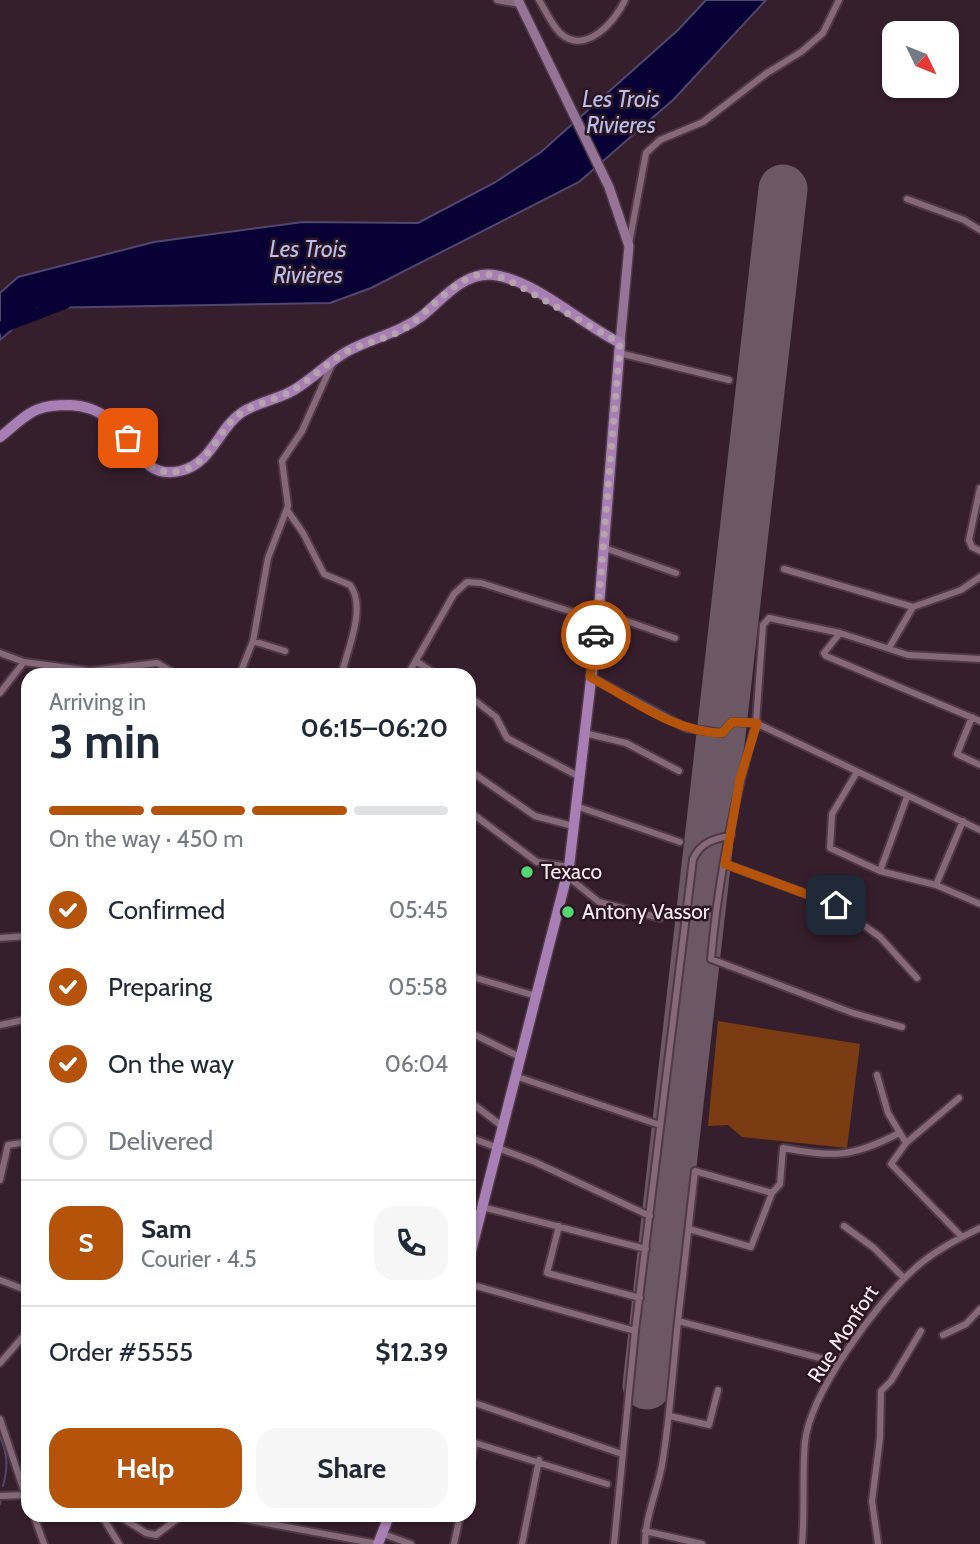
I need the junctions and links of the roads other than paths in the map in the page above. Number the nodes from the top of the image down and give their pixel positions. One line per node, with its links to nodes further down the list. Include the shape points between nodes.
1 (497, 0): 5 (street)
2 (538, 0): 3 (street, via 561,34 579,41 604,28)
3 (625, 0)
4 (839, 0): 8 (street, via 823,33 800,52 703,122 660,140 646,153)
5 (518, 2): 8 (main road, via 609,187)
6 (907, 198): 7 (street)
7 (980, 230)
8 (629, 246): 9 (main road)
9 (619, 348): 10 (main road, via 531,291 481,274 467,279 406,328); 11 (street); 15 (main road)
10 (334, 360): 12 (main road, via 298,388 240,413 208,453 179,471 155,469 139,459 116,422 89,406 37,409); 14 (street, via 302,430 282,461)
11 (729, 380)
12 (0, 437)
13 (980, 488): 16 (street, via 970,540)
14 (286, 510): 24 (street, via 268,558); 35 (street, via 321,571 350,585 356,596)
15 (602, 547): 18 (street); 21 (main road)
16 (980, 551)
17 (784, 569): 20 (street)
18 (676, 573)
19 (980, 577): 20 (street, via 961,590)
20 (913, 607): 25 (street)
21 (598, 615): 23 (street); 29 (street, via 467,582 454,594); 38 (main road)
22 (840, 633): 25 (street); 41 (street, via 826,656); 43 (street, via 765,620)
23 (675, 638)
24 (253, 641): 26 (street); 34 (street)
25 (890, 648): 28 (street, via 908,655)
26 (285, 651)
27 (0, 653): 30 (street)
28 (980, 659)
29 (416, 661): 36 (street); 37 (street)
30 (24, 662): 31 (street); 39 (street)
31 (71, 668)
32 (125, 668): 33 (street, via 156,663)
33 (165, 668)
34 (242, 668)
35 (343, 668)
36 (412, 668)
37 (426, 668)
38 (590, 677): 43 (street, via 687,728 722,733 732,722); 44 (main road)
39 (0, 693)
40 (476, 701): 49 (street, via 496,717 507,738)
41 (972, 717): 42 (street); 45 (street, via 957,754)
42 (980, 721)
43 (757, 723): 47 (street); 56 (street, via 740,779)
44 (583, 733): 46 (street, via 626,743); 49 (main road)
45 (980, 765)
46 (679, 771)
47 (857, 772): 50 (street); 60 (street, via 832,814 830,848)
48 (476, 775): 54 (street, via 535,816)
49 (578, 776): 51 (main road)
50 (907, 797): 53 (street); 60 (street)
51 (575, 806): 54 (main road); 57 (street)
52 (476, 816): 59 (street, via 537,862)
53 (963, 821): 55 (street); 61 (street)
54 (573, 826): 59 (main road)
55 (980, 830)
56 (731, 835): 58 (street); 79 (street, via 710,840 693,859)
57 (680, 842)
58 (725, 864): 67 (street, via 836,905 880,937); 71 (street, via 718,885 711,959)
59 (568, 871): 63 (street, via 599,902); 68 (main road)
60 (880, 872): 61 (street)
61 (936, 885): 62 (street)
62 (980, 904)
63 (660, 918)
64 (21, 936): 65 (street)
65 (0, 938)
66 (476, 978): 68 (street)
67 (916, 978)
68 (536, 996): 73 (main road)
69 (21, 1020): 70 (street)
70 (0, 1025)
71 (902, 1027)
72 (476, 1035): 73 (street)
73 (520, 1057): 75 (main road)
74 (877, 1075): 80 (street)
75 (514, 1076): 78 (main road); 79 (street)
76 (959, 1098): 83 (street)
77 (476, 1106): 78 (street)
78 (502, 1125): 84 (main road)
79 (660, 1125): 88 (street)
80 (899, 1133): 83 (street); 86 (street, via 852,1153 783,1149 780,1184)
81 (476, 1140): 84 (street)
82 (21, 1143): 85 (street, via 8,1145)
83 (906, 1143): 94 (street, via 891,1164)
84 (496, 1148): 87 (main road); 88 (street)
85 (0, 1180)
86 (772, 1193): 92 (street, via 751,1247); 92 (street, via 695,1171)
87 (482, 1207): 89 (main road); 90 (street)
88 (650, 1216): 95 (street)
89 (476, 1221)
90 (559, 1226): 95 (street); 100 (street, via 547,1273)
91 (844, 1226): 96 (street)
92 (689, 1228): 102 (street)
93 (980, 1228): 94 (street, Rue Monfort)
94 (962, 1237): 96 (street, Rue Monfort)
95 (646, 1249): 100 (street)
96 (904, 1278): 108 (street, Rue Monfort)
97 (0, 1280): 99 (street)
98 (476, 1286): 103 (street)
99 (21, 1288)
100 (640, 1298): 103 (street)
101 (980, 1309): 105 (street, via 966,1324)
102 (678, 1321): 108 (street); 111 (street)
103 (635, 1331): 114 (street)
104 (921, 1331): 138 (street, via 881,1391 872,1501)
105 (943, 1335)
106 (21, 1339): 107 (street)
107 (0, 1363)
108 (839, 1363): 137 (street, Rue Monfort, via 806,1440)
109 (718, 1390): 111 (street, via 709,1425)
110 (476, 1403): 114 (street)
111 (670, 1416): 127 (street)
112 (0, 1419): 117 (street)
113 (476, 1443): 115 (street)
114 (622, 1454): 134 (street)
115 (539, 1460): 116 (street); 133 (street)
116 (607, 1484)
117 (21, 1486)
118 (21, 1495): 119 (street)
119 (0, 1496)
120 (36, 1522): 129 (street)
121 (106, 1522): 130 (street)
122 (129, 1522): 123 (street, via 156,1535)
123 (173, 1522)
124 (275, 1522): 128 (street)
125 (387, 1522): 128 (main road)
126 (459, 1522): 132 (street)
127 (645, 1531): 135 (street); 136 (street)
128 (380, 1541): 131 (street)
129 (44, 1544)
130 (119, 1544)
131 (411, 1544)
132 (454, 1544)
133 (522, 1544)
134 (614, 1544)
135 (645, 1544)
136 (702, 1544)
137 (802, 1544)
138 (878, 1544)

